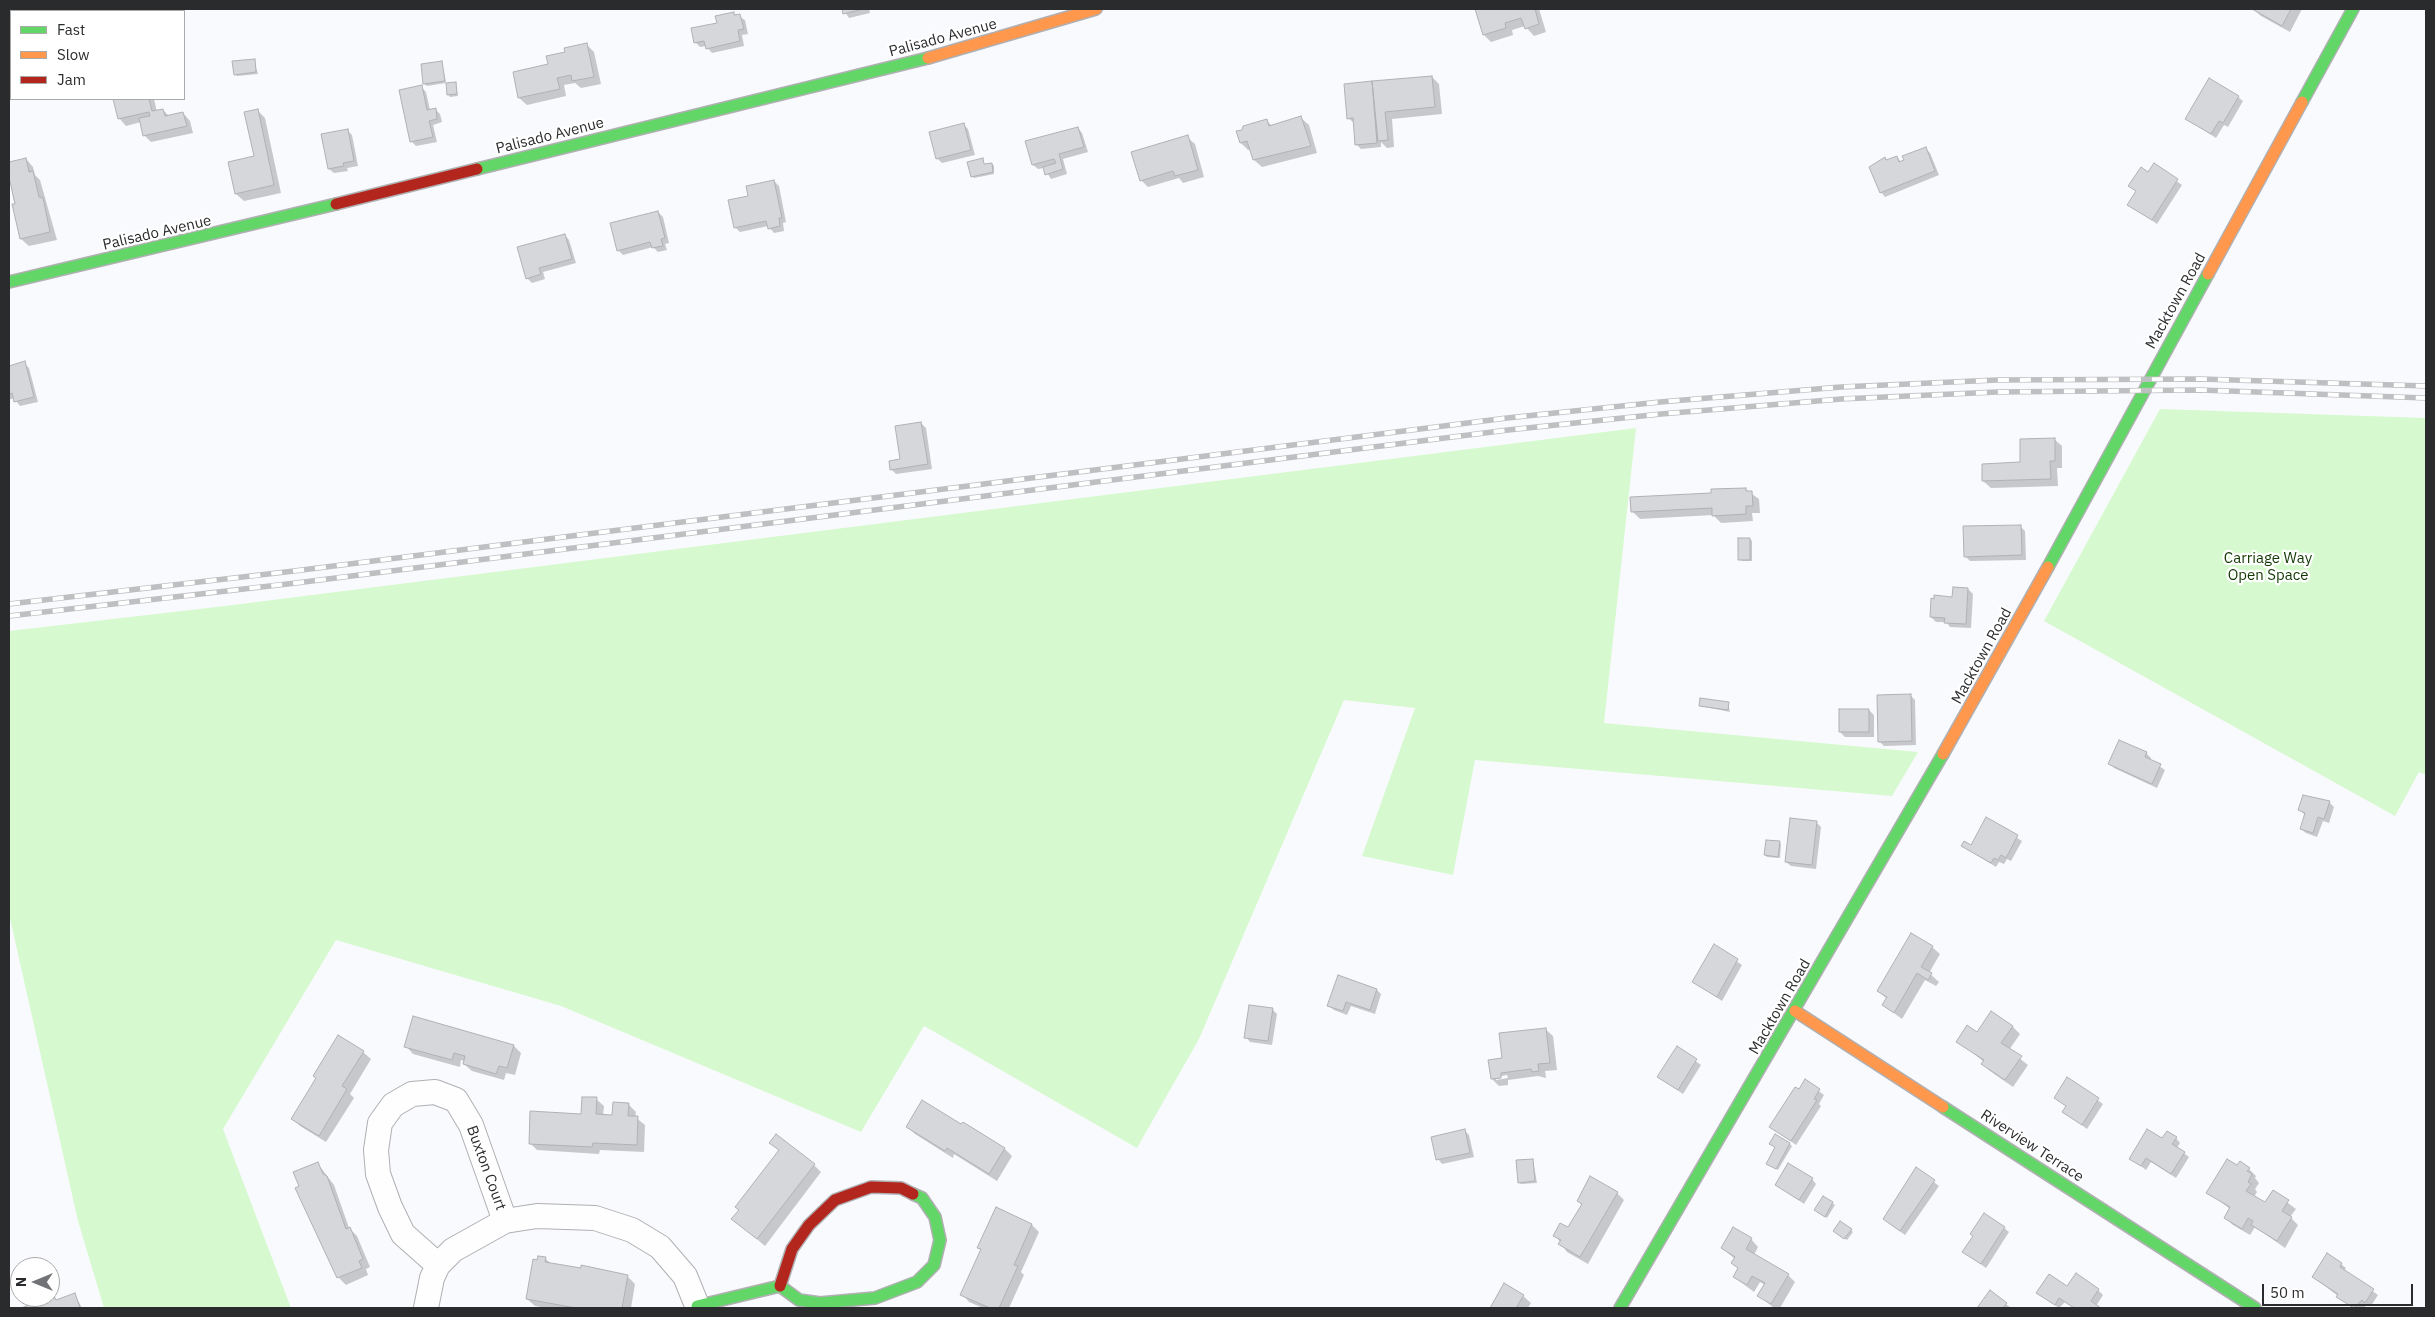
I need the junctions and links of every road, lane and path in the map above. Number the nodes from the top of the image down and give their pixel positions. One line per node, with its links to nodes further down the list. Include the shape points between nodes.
1 (1096, 9): 3 (street, Palisado Avenue, via 952,52 173,245)
2 (2353, 9): 4 (street, Macktown Road, via 2011,636)
3 (9, 282)
4 (1795, 1011): 9 (street, Riverview Terrace); 11 (street, Macktown Road)
5 (506, 1221): 6 (street, via 453,1250); 6 (street, Buxton Court, via 471,1125 456,1100 435,1092 412,1094 393,1104 380,1123 376,1150 378,1174 404,1234); 8 (street, via 537,1216 595,1218 632,1230 660,1247 685,1276)
6 (438, 1265): 10 (street)
7 (780, 1286): 7 (street, via 792,1249 809,1224 835,1200 871,1187 901,1188 922,1198 935,1218 940,1240 934,1265 917,1282 875,1298 820,1303 799,1300); 8 (street)
8 (698, 1307)
9 (2254, 1307)
10 (426, 1308)
11 (1620, 1308)

